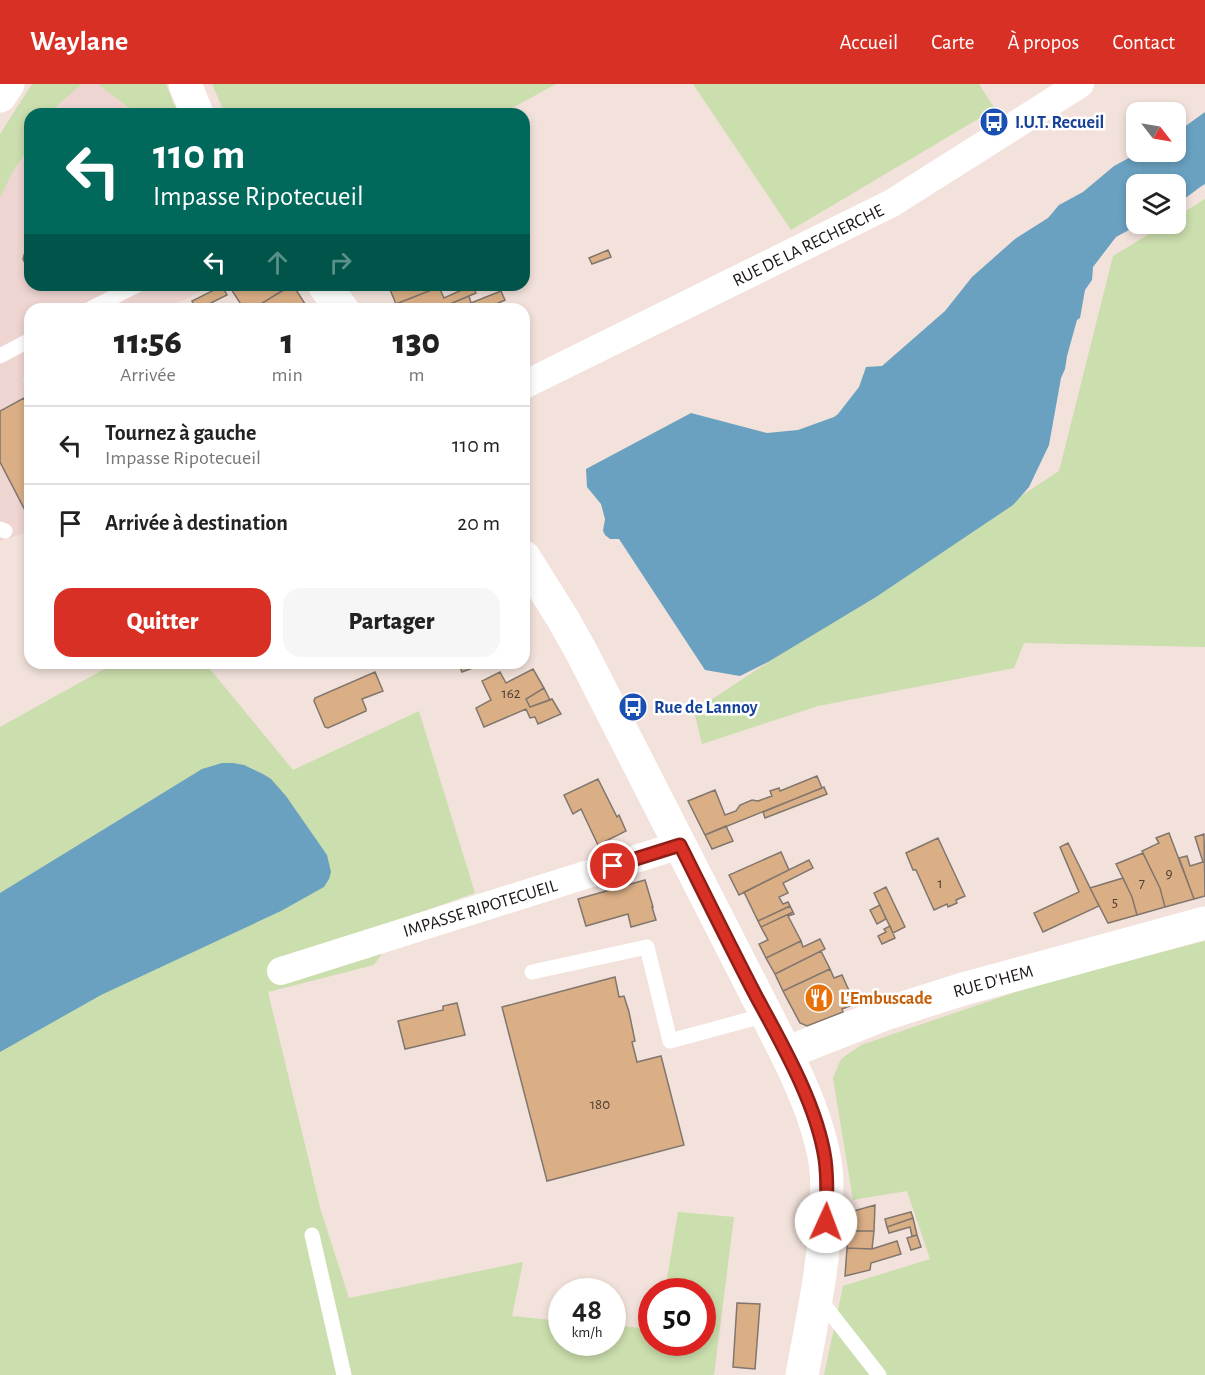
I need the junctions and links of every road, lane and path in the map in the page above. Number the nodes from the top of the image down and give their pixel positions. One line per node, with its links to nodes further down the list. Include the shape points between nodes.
1 (8, 84): 4 (main road)
2 (185, 84): 5 (main road)
3 (1080, 84): 10 (street, RUE DE LA RECHERCHE, via 892,203)
4 (0, 96)
5 (195, 108)
6 (125, 291): 7 (lane)
7 (102, 303)
8 (24, 343): 9 (lane)
9 (0, 356)
10 (530, 382)
11 (530, 567): 12 (main road, via 582,653)
12 (680, 845): 14 (street, IMPASSE RIPOTECUEIL); 16 (main road)
13 (1205, 923): 17 (main road, RUE D'HEM, via 963,988)
14 (281, 971)
15 (532, 972): 16 (lane, via 647,947 670,1041)
16 (766, 1015): 17 (main road)
17 (786, 1053): 19 (main road, via 808,1102 825,1159 826,1222)
18 (312, 1235): 20 (lane)
19 (816, 1295): 21 (main road); 22 (lane)
20 (344, 1375)
21 (802, 1375)
22 (879, 1375)

